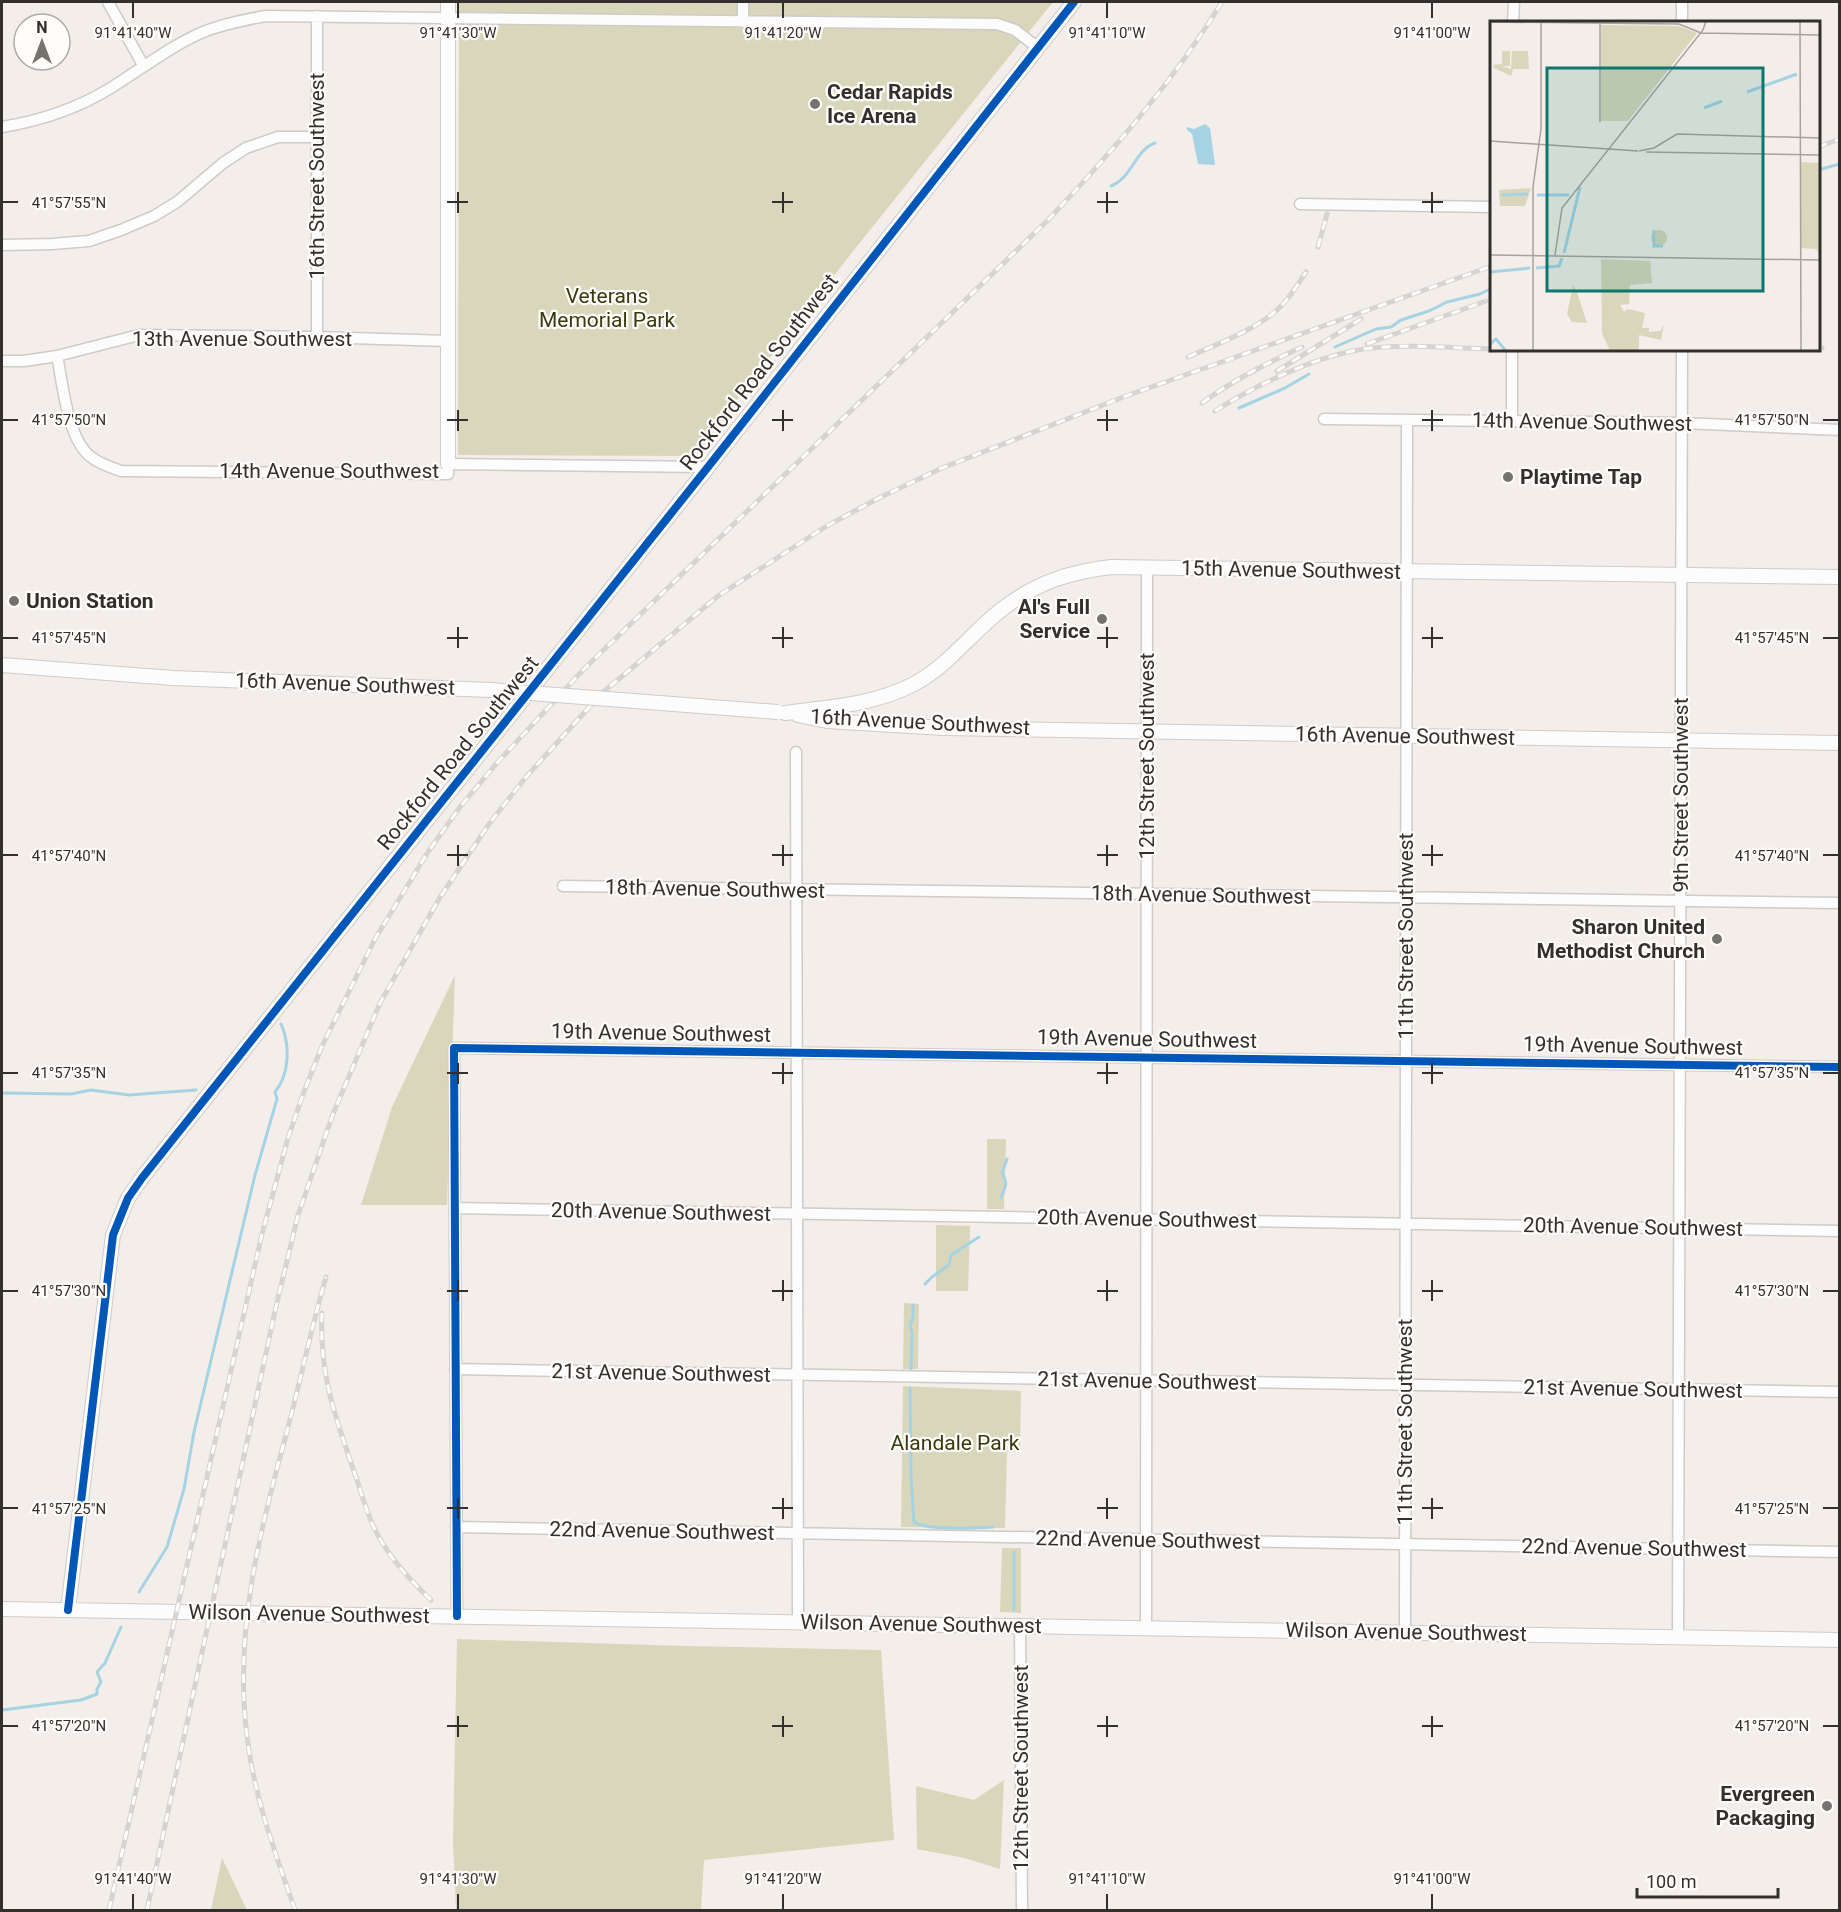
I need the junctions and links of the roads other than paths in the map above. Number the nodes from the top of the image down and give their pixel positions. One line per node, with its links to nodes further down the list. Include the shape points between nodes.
1 (108, 2): 13 (street)
2 (448, 2): 8 (main road)
3 (743, 2): 11 (street)
4 (1074, 2): 12 (main road, Rockford Road Southwest)
5 (1514, 2): 9 (street)
6 (1682, 2): 10 (street)
7 (317, 16): 8 (street); 13 (street, via 265,16 229,23 203,32); 15 (street, 16th Street Southwest)
8 (449, 18): 11 (street); 20 (main road)
9 (1514, 21)
10 (1682, 21)
11 (743, 22): 12 (street, via 997,24 1015,30)
12 (1037, 47): 31 (main road, Rockford Road Southwest)
13 (143, 65): 14 (street, via 75,107)
14 (2, 127)
15 (317, 136): 18 (street, via 278,136 246,148 177,202 121,230 89,241); 19 (street, 16th Street Southwest)
16 (1300, 204): 17 (street)
17 (1490, 207)
18 (2, 245)
19 (317, 337): 20 (street, 13th Avenue Southwest); 23 (street, 13th Avenue Southwest, via 139,335)
20 (448, 341): 30 (main road)
21 (1512, 351): 27 (street)
22 (1682, 351): 28 (street, 9th Street Southwest)
23 (57, 356): 24 (street, 13th Avenue Southwest); 30 (street, 14th Avenue Southwest, via 78,441 89,456 121,471 448,474)
24 (2, 361)
25 (1324, 419): 26 (street, 14th Avenue Southwest)
26 (1407, 420): 27 (street, 14th Avenue Southwest); 33 (street, 11th Street Southwest)
27 (1512, 421): 28 (street, 14th Avenue Southwest)
28 (1682, 423): 29 (street, 14th Avenue Southwest); 34 (street, 9th Street Southwest)
29 (1839, 430)
30 (448, 464): 31 (street, 14th Avenue Southwest)
31 (708, 467): 73 (main road, Rockford Road Southwest, via 128,1198 113,1235)
32 (1147, 568): 33 (main road, 15th Avenue Southwest); 37 (main road, 15th Avenue Southwest, via 1111,567 1055,578 1004,608 945,664 914,684 877,699); 38 (street, 12th Street Southwest)
33 (1407, 571): 34 (main road, 15th Avenue Southwest); 39 (street, 11th Street Southwest)
34 (1681, 575): 35 (main road, 15th Avenue Southwest); 40 (street, 9th Street Southwest)
35 (1839, 577)
36 (2, 665): 37 (main road, 16th Avenue Southwest, bridge, via 173,678 491,690)
37 (781, 712): 38 (main road, 16th Avenue Southwest, via 827,721 874,724)
38 (1147, 732): 39 (main road, 16th Avenue Southwest); 45 (street, 12th Street Southwest)
39 (1407, 736): 40 (main road, 16th Avenue Southwest); 46 (street, 11th Street Southwest)
40 (1681, 740): 41 (main road, 16th Avenue Southwest); 47 (street, 9th Street Southwest)
41 (1839, 743)
42 (796, 752): 44 (street)
43 (563, 886): 44 (street, 18th Avenue Southwest)
44 (796, 890): 45 (street, 18th Avenue Southwest); 49 (street)
45 (1147, 894): 46 (street, 18th Avenue Southwest); 50 (street, 12th Street Southwest)
46 (1406, 898): 47 (street, 18th Avenue Southwest); 51 (street, 11th Street Southwest)
47 (1680, 901): 48 (street, 18th Avenue Southwest); 52 (street, 9th Street Southwest)
48 (1839, 903)
49 (796, 1052): 50 (street, 19th Avenue Southwest); 54 (street, 19th Avenue Southwest, via 454,1048); 55 (street)
50 (1147, 1058): 51 (street, 19th Avenue Southwest); 56 (street, 12th Street Southwest)
51 (1406, 1061): 52 (street, 19th Avenue Southwest); 57 (street, 11th Street Southwest)
52 (1680, 1065): 53 (street, 19th Avenue Southwest); 58 (street, 9th Street Southwest)
53 (1839, 1067)
54 (455, 1208): 55 (street, 20th Avenue Southwest); 60 (street)
55 (797, 1214): 56 (street, 20th Avenue Southwest); 61 (street)
56 (1146, 1219): 57 (street, 20th Avenue Southwest); 62 (street, 12th Street Southwest)
57 (1406, 1223): 58 (street, 20th Avenue Southwest); 63 (street, 11th Street Southwest)
58 (1679, 1228): 59 (street, 20th Avenue Southwest); 64 (street, 9th Street Southwest)
59 (1839, 1231)
60 (455, 1369): 61 (street, 21st Avenue Southwest); 66 (street)
61 (797, 1375): 62 (street, 21st Avenue Southwest); 67 (street)
62 (1146, 1380): 63 (street, 21st Avenue Southwest); 68 (street, 12th Street Southwest)
63 (1405, 1385): 64 (street, 21st Avenue Southwest); 69 (street, 11th Street Southwest)
64 (1678, 1389): 65 (street, 21st Avenue Southwest); 70 (street, 9th Street Southwest)
65 (1839, 1392)
66 (456, 1527): 67 (street, 22nd Avenue Southwest); 74 (street)
67 (798, 1533): 68 (street, 22nd Avenue Southwest); 75 (street)
68 (1146, 1540): 69 (street, 22nd Avenue Southwest); 77 (street, 12th Street Southwest)
69 (1405, 1544): 70 (street, 22nd Avenue Southwest); 78 (street, 11th Street Southwest)
70 (1678, 1549): 71 (street, 22nd Avenue Southwest); 79 (street, 9th Street Southwest)
71 (1839, 1552)
72 (2, 1609): 73 (main road, Wilson Avenue Southwest)
73 (68, 1610): 74 (main road, Wilson Avenue Southwest)
74 (457, 1616): 75 (main road, Wilson Avenue Southwest)
75 (798, 1622): 76 (main road, Wilson Avenue Southwest)
76 (1020, 1625): 77 (main road, Wilson Avenue Southwest); 81 (street, 12th Street Southwest)
77 (1146, 1628): 78 (main road, Wilson Avenue Southwest)
78 (1405, 1632): 79 (main road, Wilson Avenue Southwest)
79 (1678, 1637): 80 (main road, Wilson Avenue Southwest)
80 (1839, 1640)
81 (1022, 1911)

